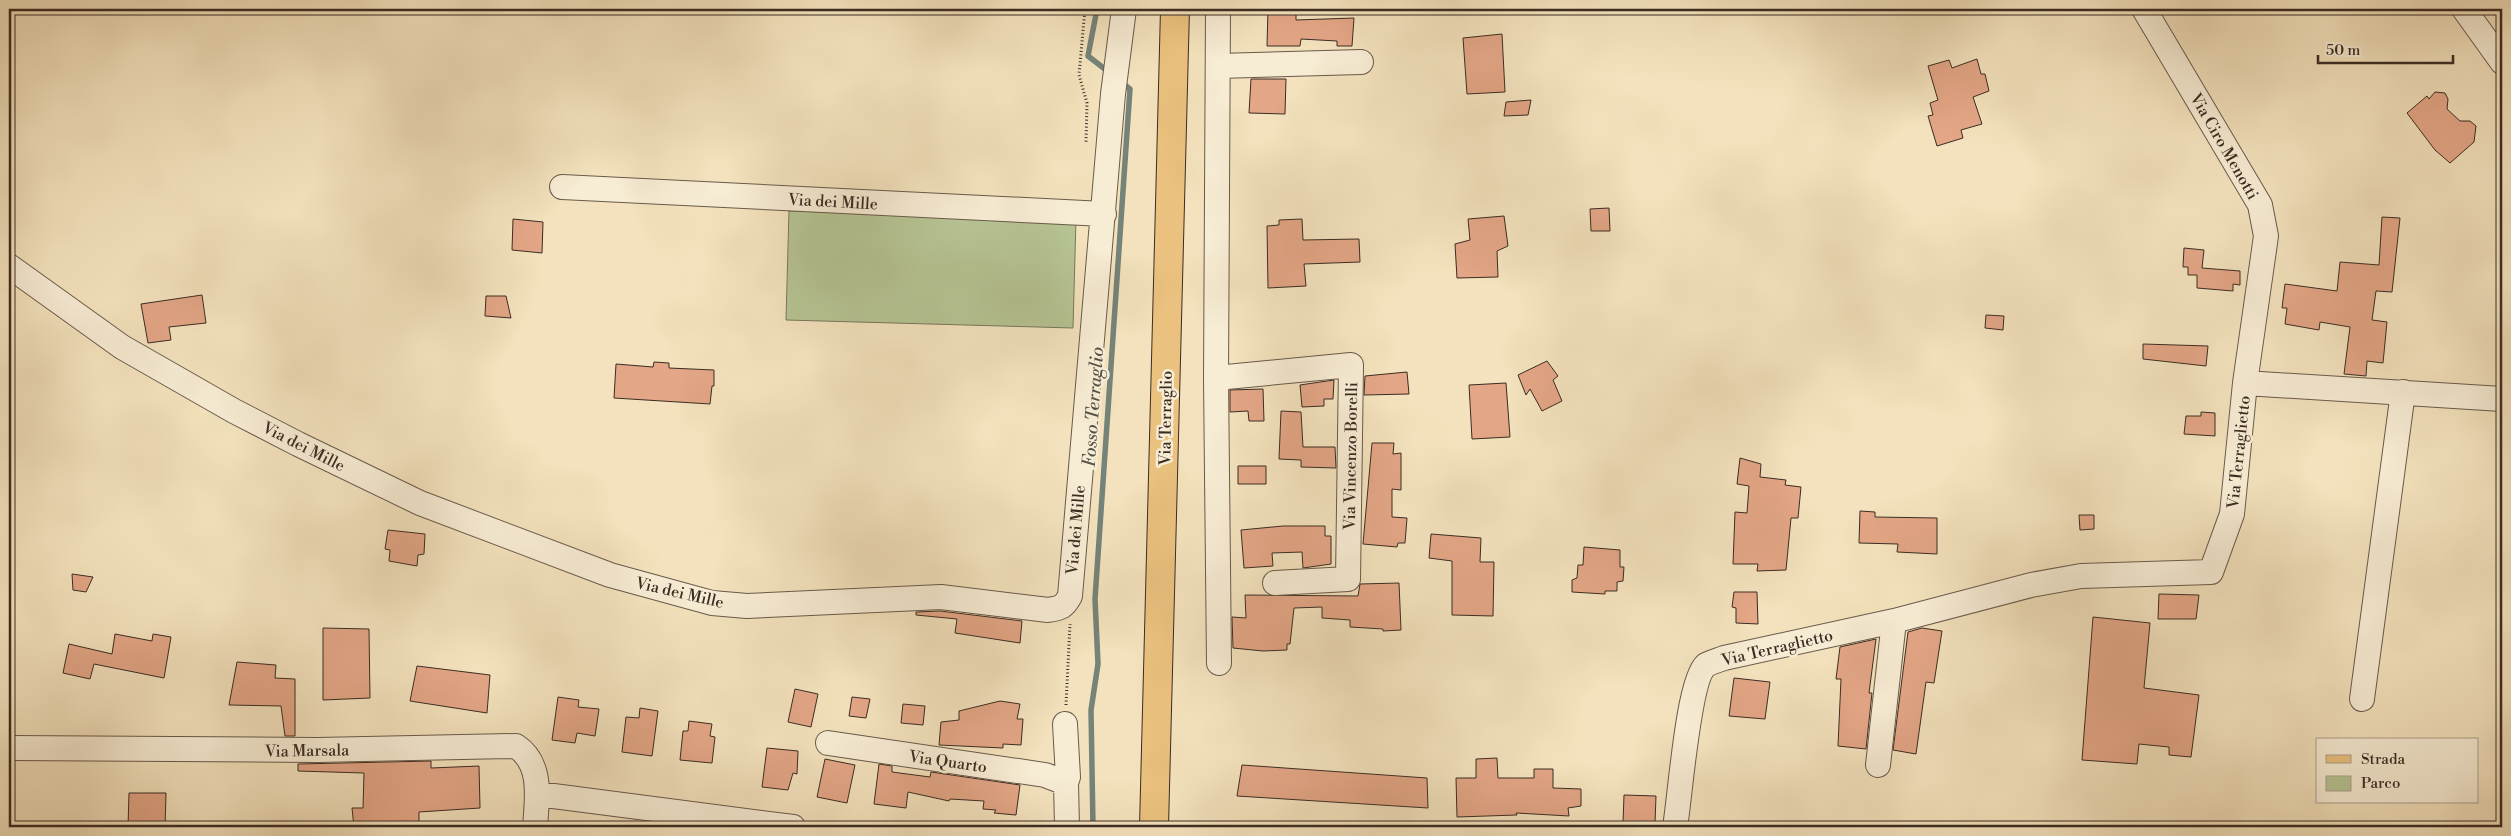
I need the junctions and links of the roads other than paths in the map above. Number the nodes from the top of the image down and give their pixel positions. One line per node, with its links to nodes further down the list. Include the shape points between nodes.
1 (1124, 9): 10 (street, Via dei Mille, via 1116,63)
2 (1175, 9): 29 (main road, Via Terraglio)
3 (1218, 9): 8 (street)
4 (2144, 9): 13 (street, Via Ciro Menotti, via 2260,206 2266,236)
5 (2464, 9): 7 (street)
6 (1361, 62): 8 (street)
7 (2502, 62)
8 (1218, 66): 12 (street)
9 (562, 187): 10 (street, Via dei Mille)
10 (1104, 214): 11 (street, Via dei Mille, via 1083,330 1070,489 1070,596 1065,606 1048,610 942,597 747,606 712,602 610,575 420,504 298,444 122,346)
11 (9, 266)
12 (1216, 378): 16 (street, Via Vincenzo Borelli, via 1351,365 1348,579); 18 (street)
13 (2245, 383): 14 (street, Via Terraglietto); 17 (street, Via Terraglietto, via 2232,514 2211,572 2081,576 2031,585)
14 (2403, 392): 15 (street, Via Terraglietto); 19 (street)
15 (2502, 399)
16 (1275, 583)
17 (1894, 621): 23 (street); 30 (street, Via Terraglietto, via 1724,658 1706,666 1696,682)
18 (1219, 662)
19 (2362, 700)
20 (1065, 724): 24 (street)
21 (828, 743): 24 (street, Via Quarto, via 1045,774)
22 (9, 748): 25 (street, Via Marsala, via 298,750 516,746 527,753 533,764)
23 (1878, 765)
24 (1066, 783): 28 (street)
25 (538, 794): 26 (street, Via Marsala); 27 (street)
26 (535, 827)
27 (793, 827)
28 (1067, 827)
29 (1154, 827)
30 (1675, 827)

